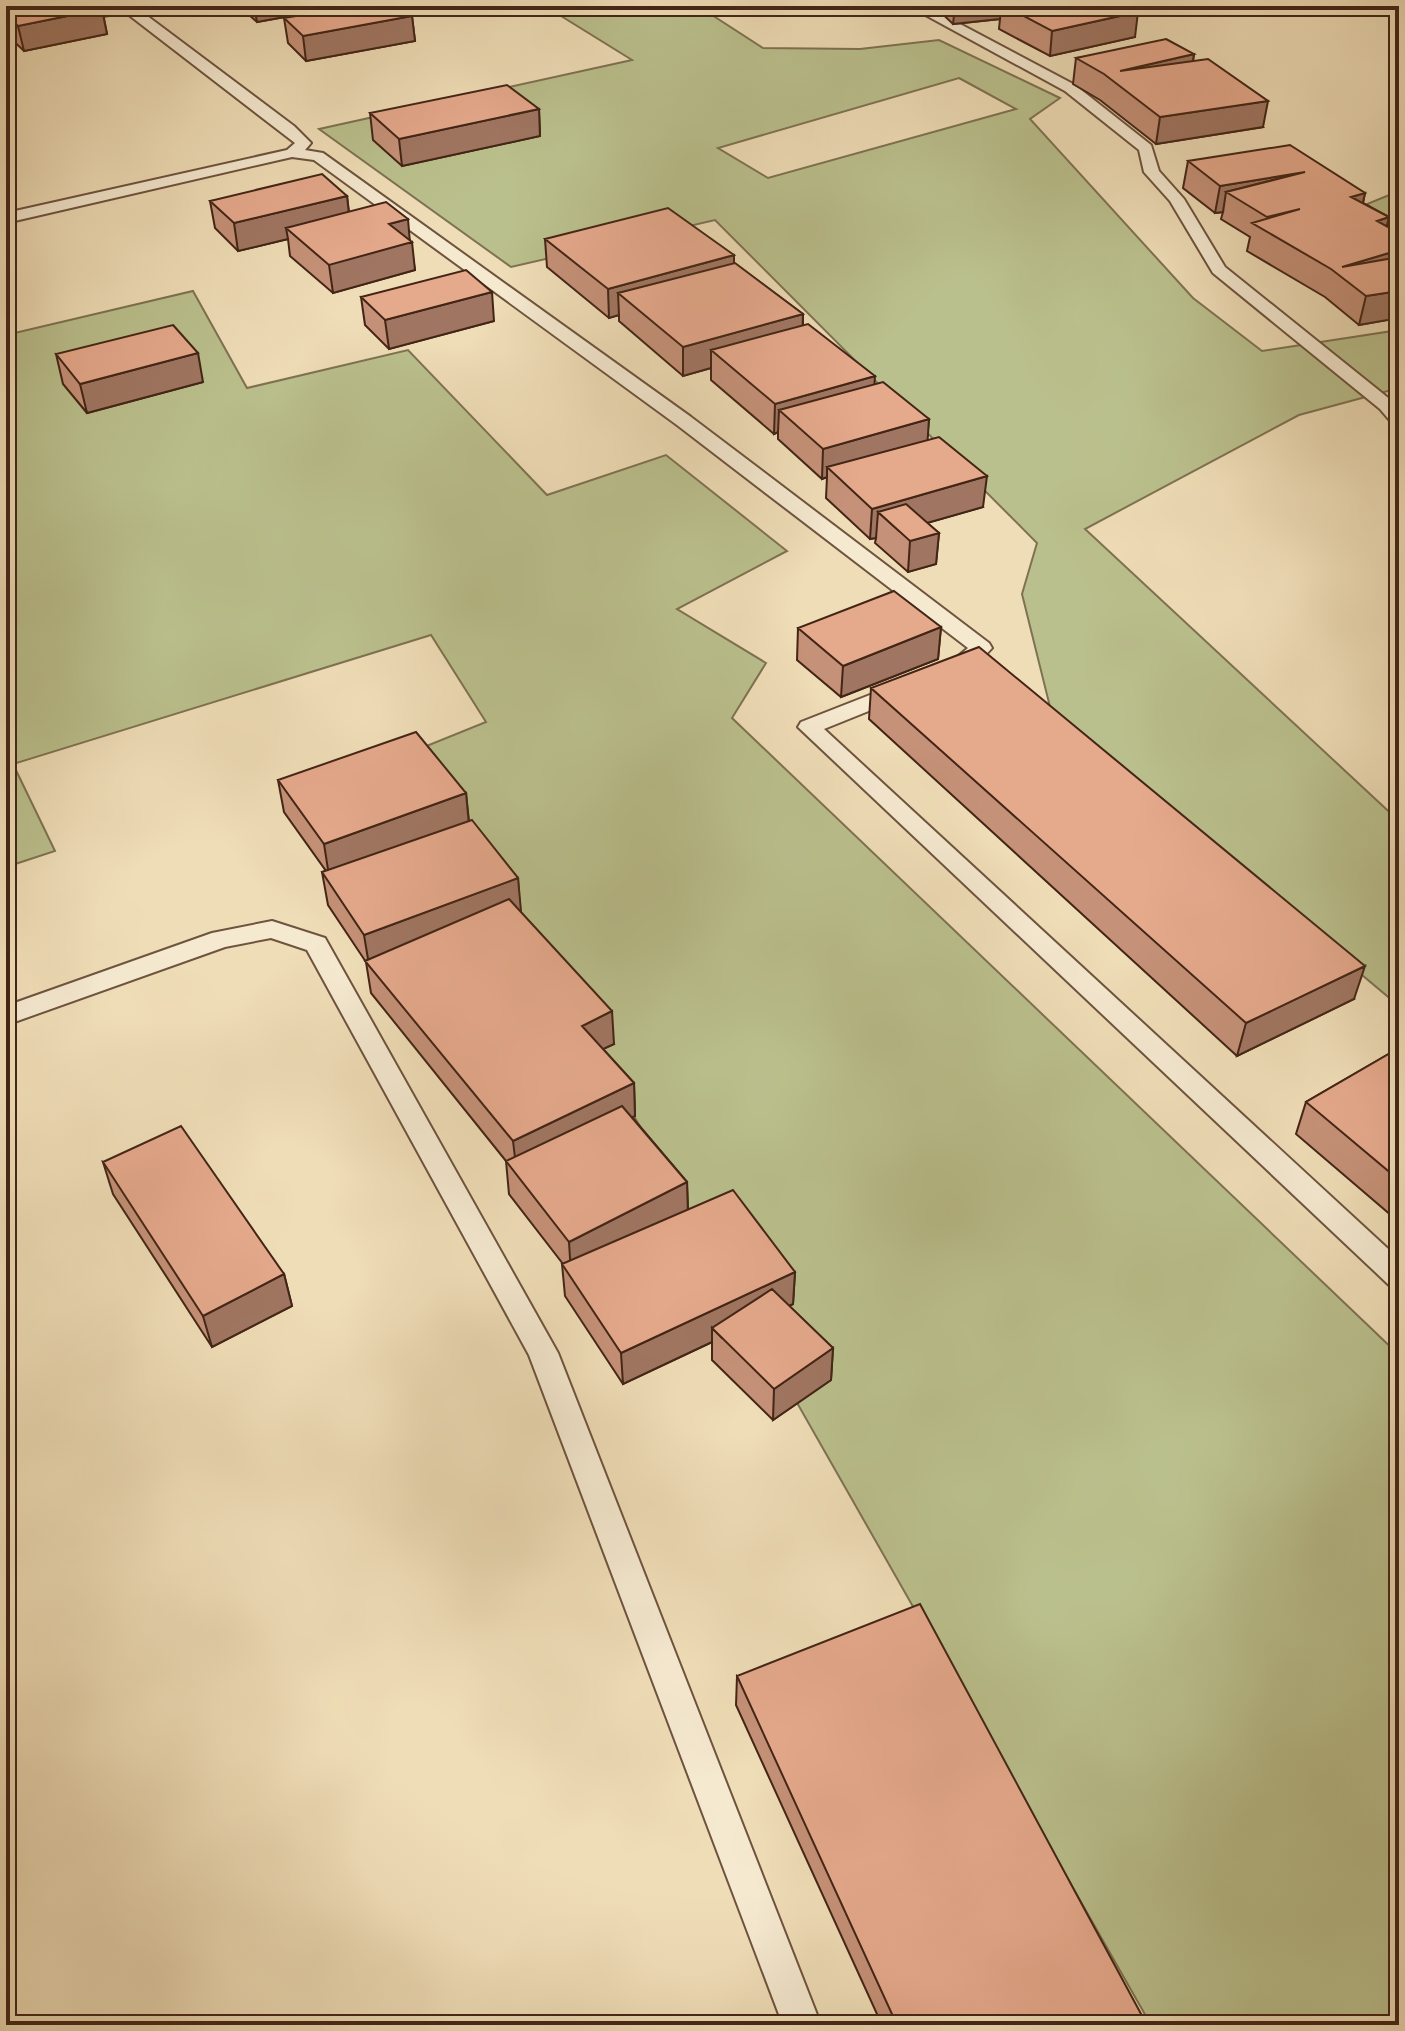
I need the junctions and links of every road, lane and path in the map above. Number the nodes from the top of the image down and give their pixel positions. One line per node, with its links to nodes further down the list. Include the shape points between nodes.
1 (916, 6): 6 (lane, via 1070,88 1146,148 1152,172 1176,199 1219,270)
2 (127, 7): 3 (lane); 4 (lane, via 289,129 304,143)
3 (6, 30)
4 (292, 153): 5 (lane); 8 (lane, via 318,156 331,165 684,421 981,648 961,666 809,727)
5 (6, 218)
6 (1399, 419)
7 (6, 1016): 9 (lane, via 221,939 272,929 316,944 543,1353)
8 (1399, 1277)
9 (802, 2025)

